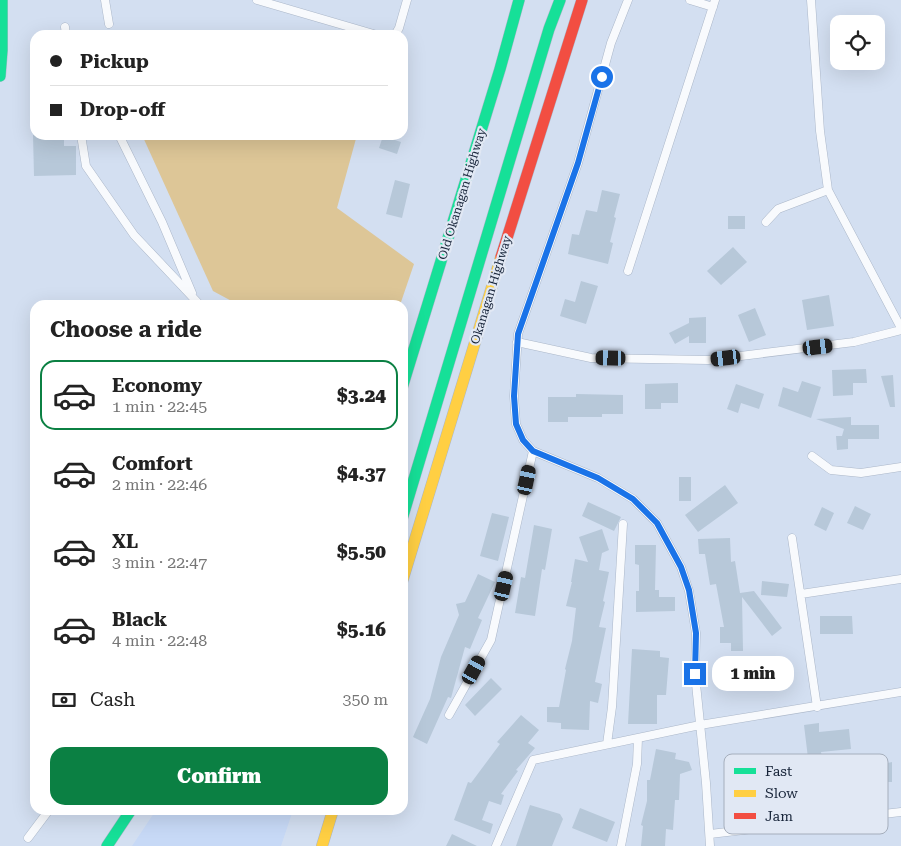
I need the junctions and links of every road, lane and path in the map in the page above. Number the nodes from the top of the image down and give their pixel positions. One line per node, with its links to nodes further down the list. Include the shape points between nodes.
1 (2, 0): 15 (main road)
2 (105, 0): 12 (lane)
3 (257, 0): 13 (lane)
4 (407, 0): 14 (lane)
5 (519, 0): 25 (main road, Old Okanagan Highway)
6 (560, 0): 29 (main road, Okanagan Highway)
7 (582, 0): 32 (main road, Okanagan Highway)
8 (628, 0): 24 (lane, via 611,43 578,163)
9 (690, 0): 11 (lane)
10 (811, 0): 18 (lane, via 820,131)
11 (714, 4): 20 (lane)
12 (109, 24)
13 (360, 30)
14 (398, 30)
15 (0, 76)
16 (83, 140): 21 (lane, via 86,166 134,235)
17 (121, 140): 22 (lane)
18 (828, 190): 19 (lane, via 778,209); 23 (lane)
19 (766, 222)
20 (628, 271)
21 (195, 300)
22 (196, 300)
23 (901, 329): 24 (lane, via 854,342 708,360 591,358)
24 (517, 342): 26 (lane, via 516,424 523,440)
25 (408, 368)
26 (533, 451): 37 (lane, via 491,640); 38 (lane, via 598,478 633,499 657,523 681,567 689,590 696,633 695,674)
27 (812, 456): 28 (lane, via 831,470 861,473)
28 (901, 467)
29 (408, 499)
30 (623, 524): 40 (lane)
31 (792, 538): 34 (lane)
32 (408, 562)
33 (901, 579): 34 (lane)
34 (801, 594): 36 (lane)
35 (901, 692): 36 (lane)
36 (818, 707): 38 (lane)
37 (449, 715)
38 (700, 724): 39 (lane); 47 (lane)
39 (638, 738): 40 (lane); 52 (lane, via 637,764)
40 (607, 744): 51 (lane, via 533,760)
41 (901, 812): 42 (lane)
42 (888, 813)
43 (45, 815): 48 (lane)
44 (128, 815): 49 (main road)
45 (331, 815): 50 (main road)
46 (724, 832): 47 (lane)
47 (710, 834): 53 (lane)
48 (28, 838)
49 (107, 846)
50 (322, 846)
51 (496, 846)
52 (621, 846)
53 (710, 846)

